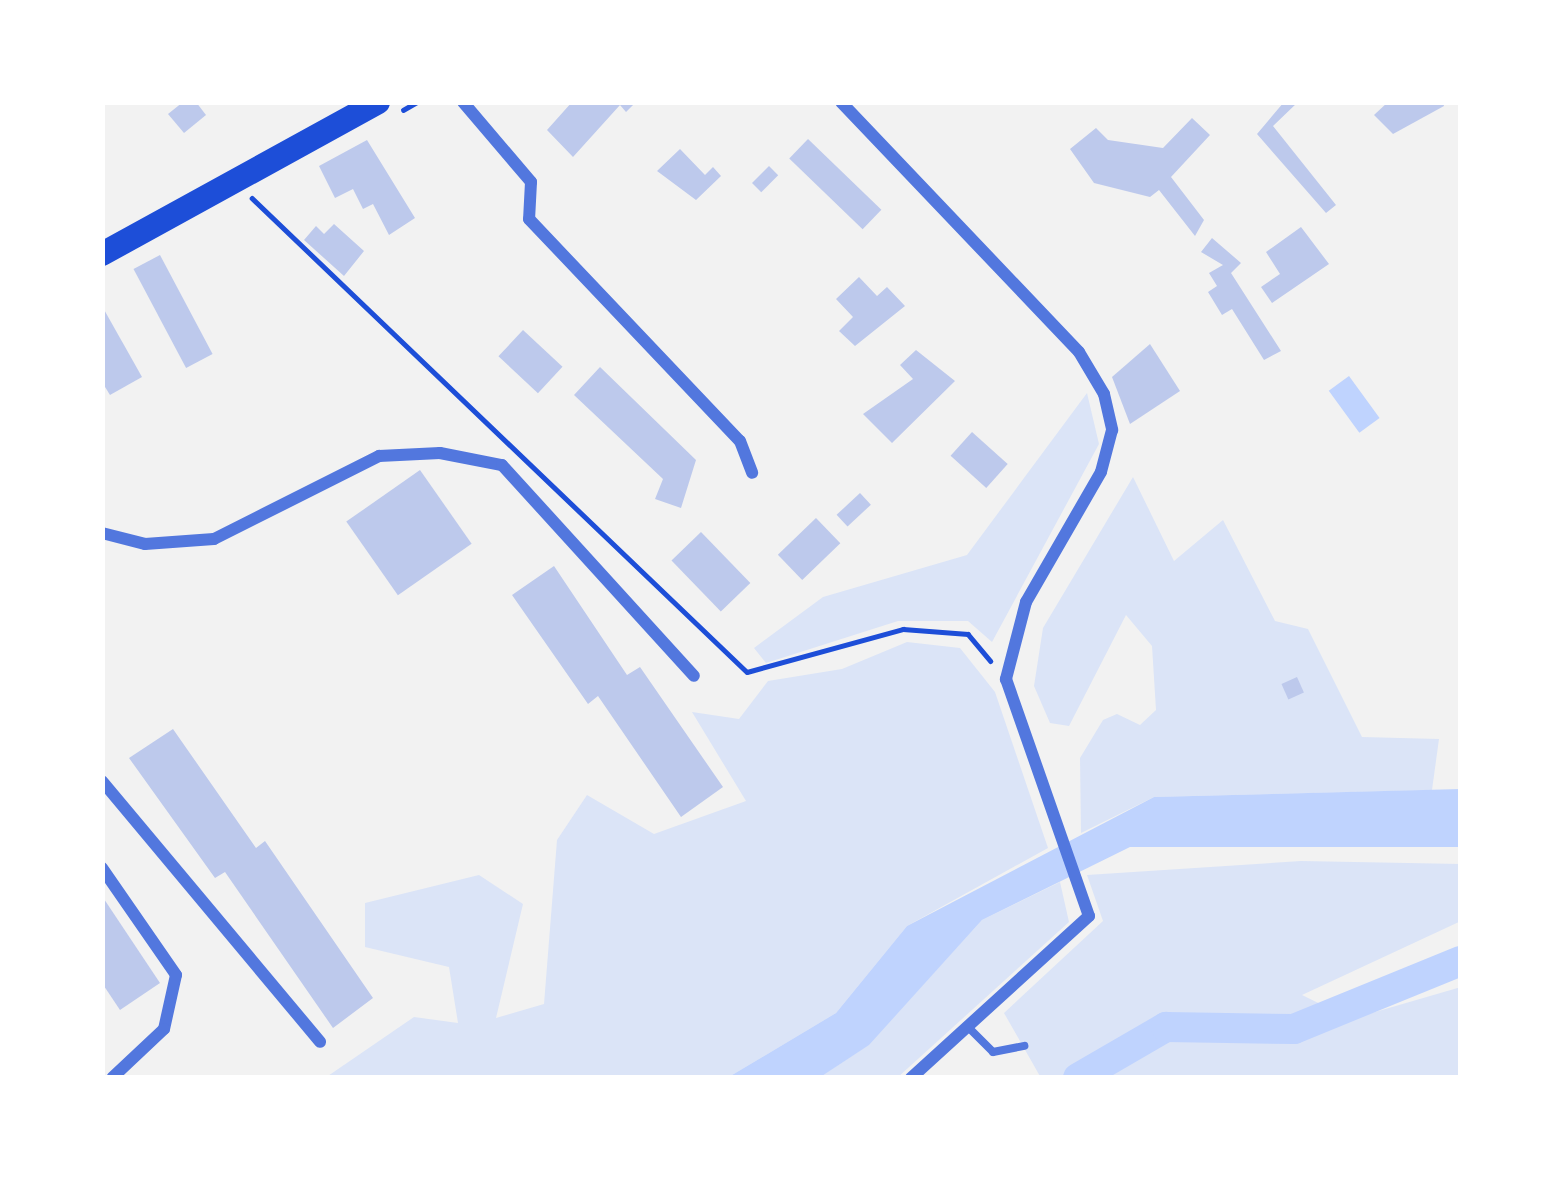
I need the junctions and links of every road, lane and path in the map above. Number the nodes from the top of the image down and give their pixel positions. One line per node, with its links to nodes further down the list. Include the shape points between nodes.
1 (378, 102): 4 (main road)
2 (463, 102): 6 (street, via 531,182 529,220 740,441)
3 (841, 102): 9 (street, via 1079,352 1104,394 1112,430 1101,472 1025,602)
4 (233, 180): 5 (main road); 9 (path, via 747,672 903,629 968,634)
5 (102, 254)
6 (752, 473)
7 (102, 532): 8 (street, via 145,544 214,539 379,456 440,453 502,465)
8 (694, 676)
9 (1006, 679): 12 (street, via 1088,904 1083,924)
10 (102, 782): 13 (street)
11 (102, 868): 15 (street, via 176,975 164,1029)
12 (969, 1028): 14 (lane, via 993,1052); 16 (street)
13 (320, 1042)
14 (1024, 1046)
15 (112, 1078)
16 (911, 1078)

